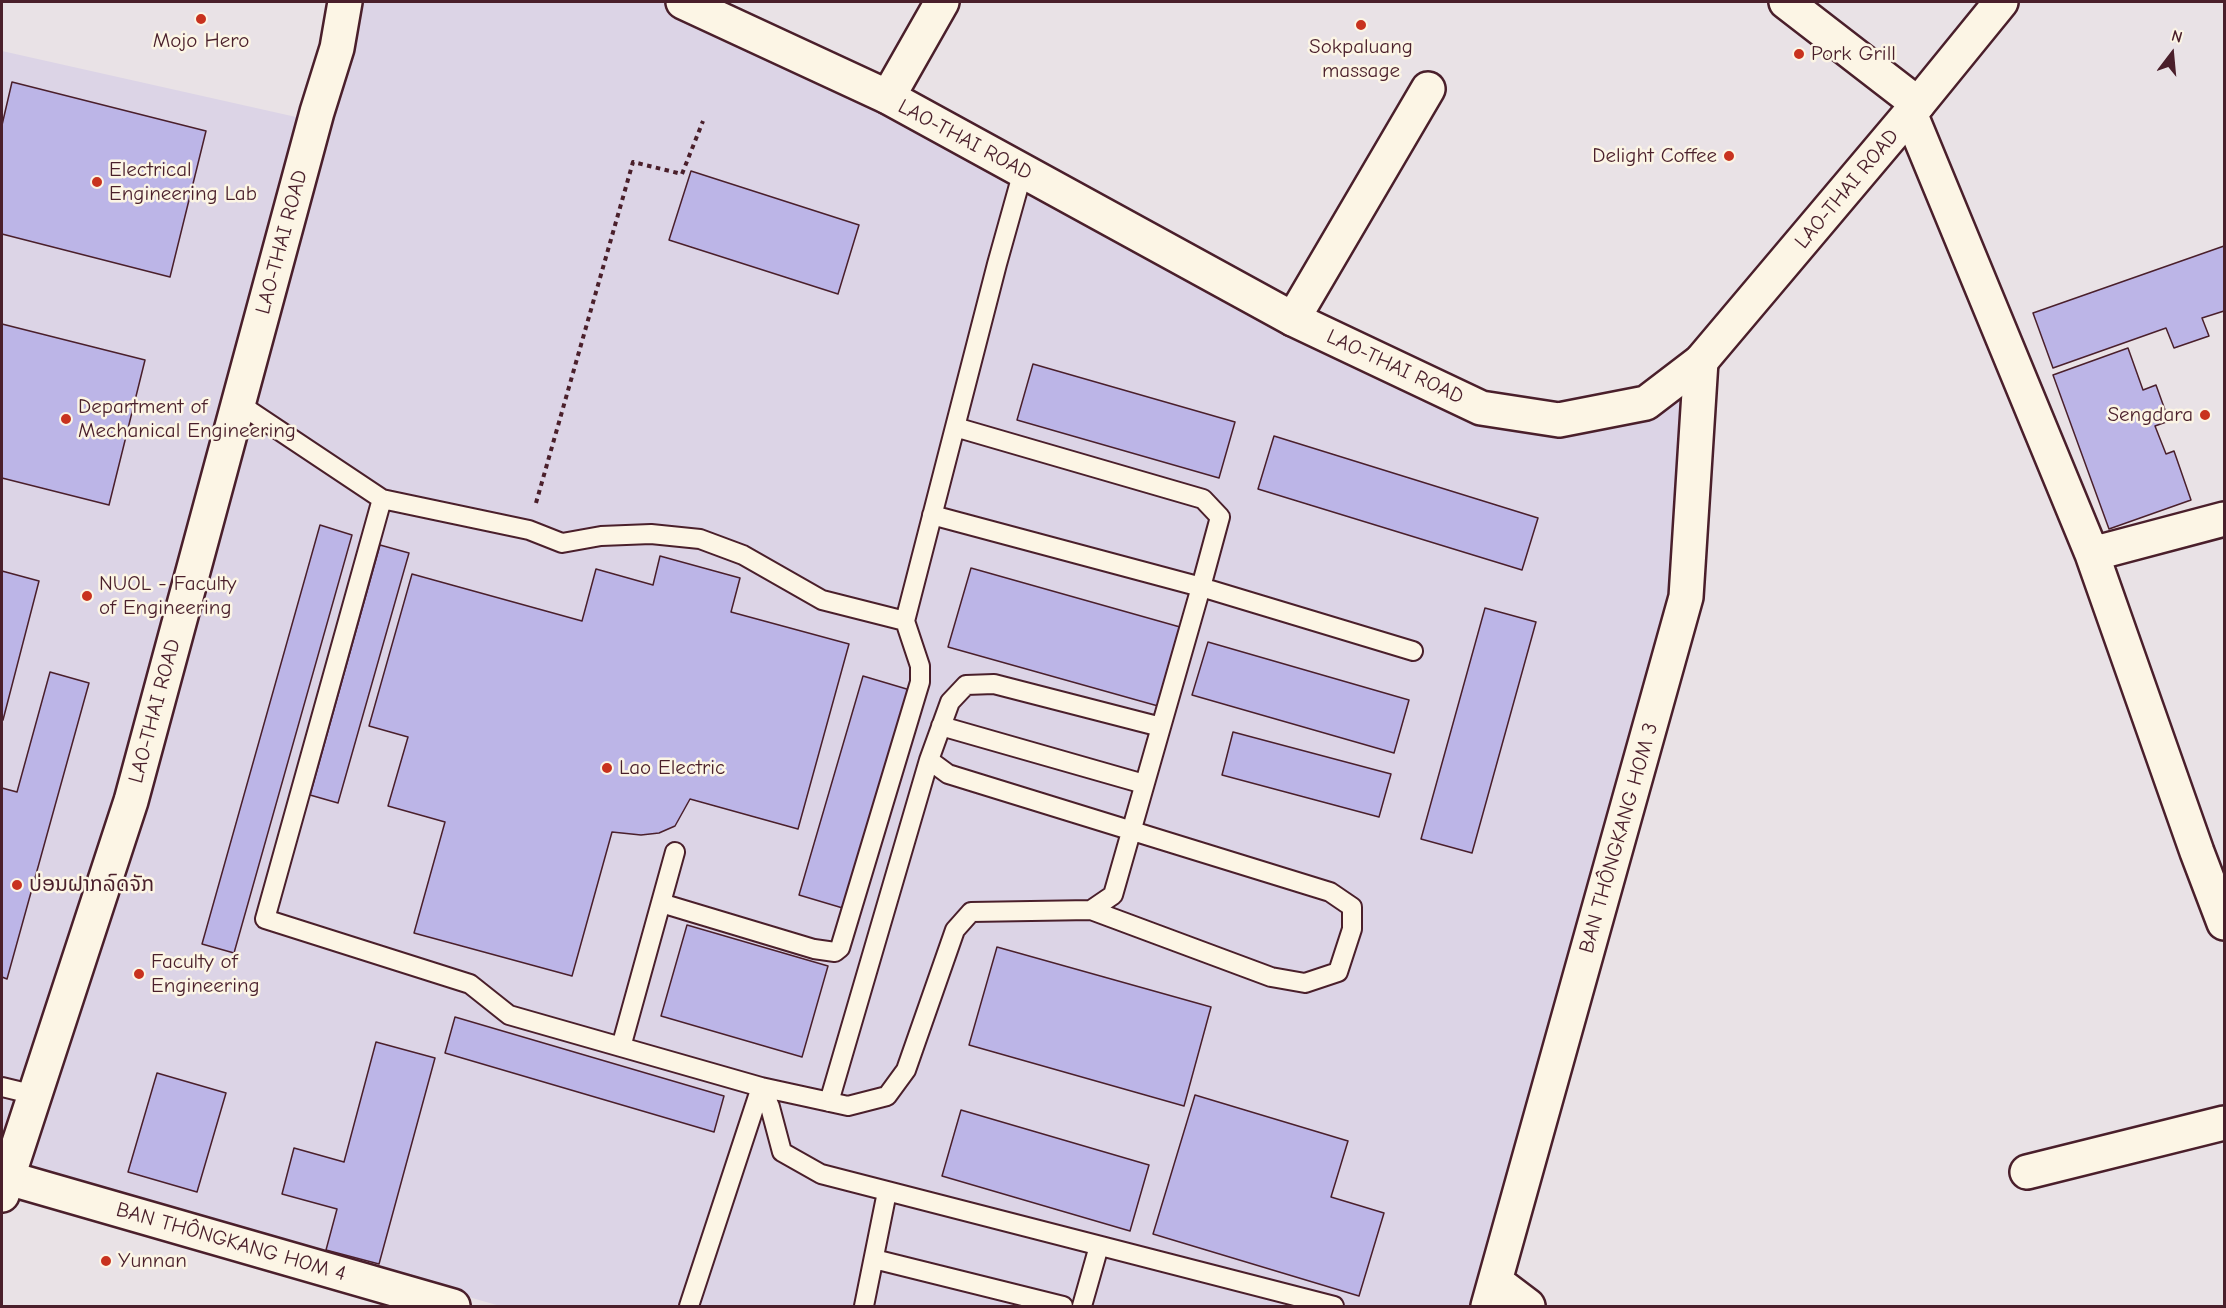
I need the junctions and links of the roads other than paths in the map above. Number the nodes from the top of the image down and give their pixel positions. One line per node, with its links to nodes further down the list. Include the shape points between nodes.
1 (345, 2): 7 (street, LAO-THAI ROAD)
2 (365, 2): 7 (street, LAO-THAI ROAD)
3 (683, 2): 9 (street, LAO-THAI ROAD)
4 (942, 2): 9 (street)
5 (1786, 2): 10 (street)
6 (2001, 2): 10 (street, LAO-THAI ROAD)
7 (337, 48): 14 (street, LAO-THAI ROAD)
8 (1428, 89): 12 (street)
9 (888, 97): 11 (street, LAO-THAI ROAD)
10 (1914, 109): 13 (street, LAO-THAI ROAD); 19 (street)
11 (1023, 171): 12 (street, LAO-THAI ROAD); 15 (lane)
12 (1293, 319): 13 (street, LAO-THAI ROAD, via 1482,408 1559,420 1647,404)
13 (1701, 362): 43 (street, BAN THÔNGKANG HOM 3, via 1686,597)
14 (238, 403): 16 (lane); 35 (street, LAO-THAI ROAD, via 131,801)
15 (955, 427): 17 (lane); 20 (lane, via 1203,499 1220,517)
16 (382, 499): 21 (lane, via 529,530 562,543 600,536 651,534 700,539 743,555 822,600); 32 (lane, via 265,919 470,984 509,1015)
17 (932, 515): 20 (lane); 21 (lane)
18 (2224, 519): 19 (street)
19 (2092, 554): 31 (street)
20 (1201, 587): 22 (lane); 24 (lane)
21 (905, 621): 29 (lane, via 920,666 920,682 840,948 835,952 814,949)
22 (1413, 651)
23 (941, 726): 24 (lane, via 950,702 966,685 994,684); 25 (lane); 26 (lane)
24 (1161, 727): 26 (lane)
25 (929, 759): 27 (lane, via 948,774); 36 (lane)
26 (1144, 784): 27 (lane)
27 (1131, 831): 30 (lane, via 1113,895); 30 (lane, via 1330,891 1352,907 1352,929 1338,972 1305,983 1271,977)
28 (675, 852): 29 (lane)
29 (661, 903): 32 (lane)
30 (1091, 910): 36 (lane, via 971,912 955,930 906,1070 887,1096 848,1106)
31 (2224, 923)
32 (621, 1047): 34 (lane)
33 (2, 1087): 35 (lane)
34 (761, 1087): 36 (lane); 40 (lane, via 782,1152 821,1174); 45 (lane)
35 (35, 1095): 39 (street, LAO-THAI ROAD)
36 (829, 1102)
37 (2224, 1123): 38 (street)
38 (2027, 1172)
39 (5, 1186): 44 (street, BAN THÔNGKANG HOM 4)
40 (887, 1192): 41 (lane); 42 (lane)
41 (1100, 1246): 48 (lane); 49 (lane)
42 (874, 1259): 46 (lane); 47 (lane)
43 (1491, 1294): 50 (street)
44 (453, 1306)
45 (689, 1306)
46 (864, 1306)
47 (1063, 1306)
48 (1082, 1306)
49 (1334, 1306)
50 (1528, 1306)

